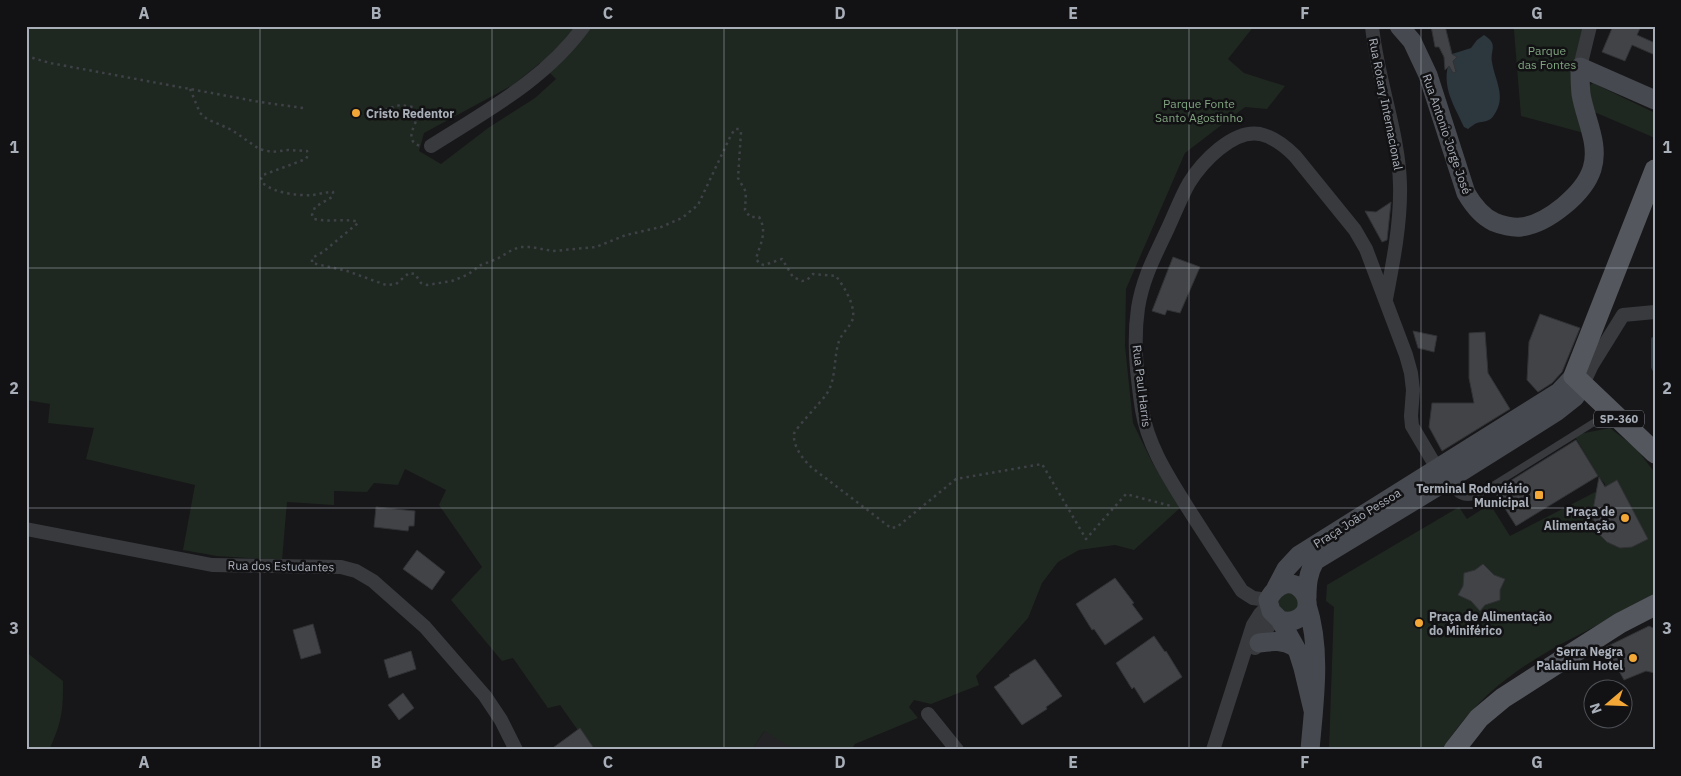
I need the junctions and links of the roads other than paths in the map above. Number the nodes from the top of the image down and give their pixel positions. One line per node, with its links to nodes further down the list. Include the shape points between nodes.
1 (584, 26): 7 (street, via 556,60 534,78)
2 (1372, 26): 9 (street, Rua Rotary Internacional, via 1374,52 1390,120 1400,186 1395,249)
3 (1399, 26): 5 (street, Rua Antonio Jorge José, via 1412,41 1428,75 1466,193 1475,208 1486,217 1507,226 1521,227 1560,209 1576,195 1592,168 1594,147 1581,94)
4 (1590, 26): 5 (street)
5 (1580, 67): 6 (street)
6 (1655, 100)
7 (431, 146)
8 (1655, 170): 10 (main road)
9 (1386, 301): 16 (street, via 1410,373 1412,426); 19 (street, Rua Paul Harris, via 1356,230 1285,146 1259,134 1246,134 1222,146 1203,164 1190,183 1144,280 1135,353 1148,437 1158,461 1242,591)
10 (1601, 305): 12 (street); 13 (main road)
11 (1655, 312): 12 (street)
12 (1624, 315): 13 (street, via 1592,365)
13 (1578, 380): 14 (main road, SP-360); 16 (street, Praça João Pessoa, via 1575,397 1556,412)
14 (1612, 412): 15 (main road, SP-360); 16 (lane, via 1469,499 1463,498)
15 (1655, 453)
16 (1441, 476): 18 (street, Praça João Pessoa, via 1315,561 1307,580); 19 (street, Praça João Pessoa, via 1299,555 1286,569)
17 (26, 529): 27 (street, Rua dos Estudantes, via 212,565 341,567 356,571 373,581 426,628 484,696)
18 (1307, 602): 19 (street, via 1306,611 1292,622); 19 (street, via 1300,588 1294,584 1281,585); 24 (street, Praça João Pessoa, via 1314,634 1316,687)
19 (1274, 606): 21 (street); 22 (street); 23 (street, via 1260,614 1253,625)
20 (1650, 610): 31 (main road, via 1620,623 1503,698 1480,718)
21 (1259, 642): 22 (street, via 1286,642); 23 (street)
22 (1295, 647): 24 (street, via 1304,668)
23 (1242, 660): 26 (street)
24 (1313, 710): 30 (street)
25 (928, 714): 28 (street)
26 (1215, 745): 29 (street)
27 (516, 750)
28 (957, 750)
29 (1200, 750)
30 (1310, 750)
31 (1454, 750)

